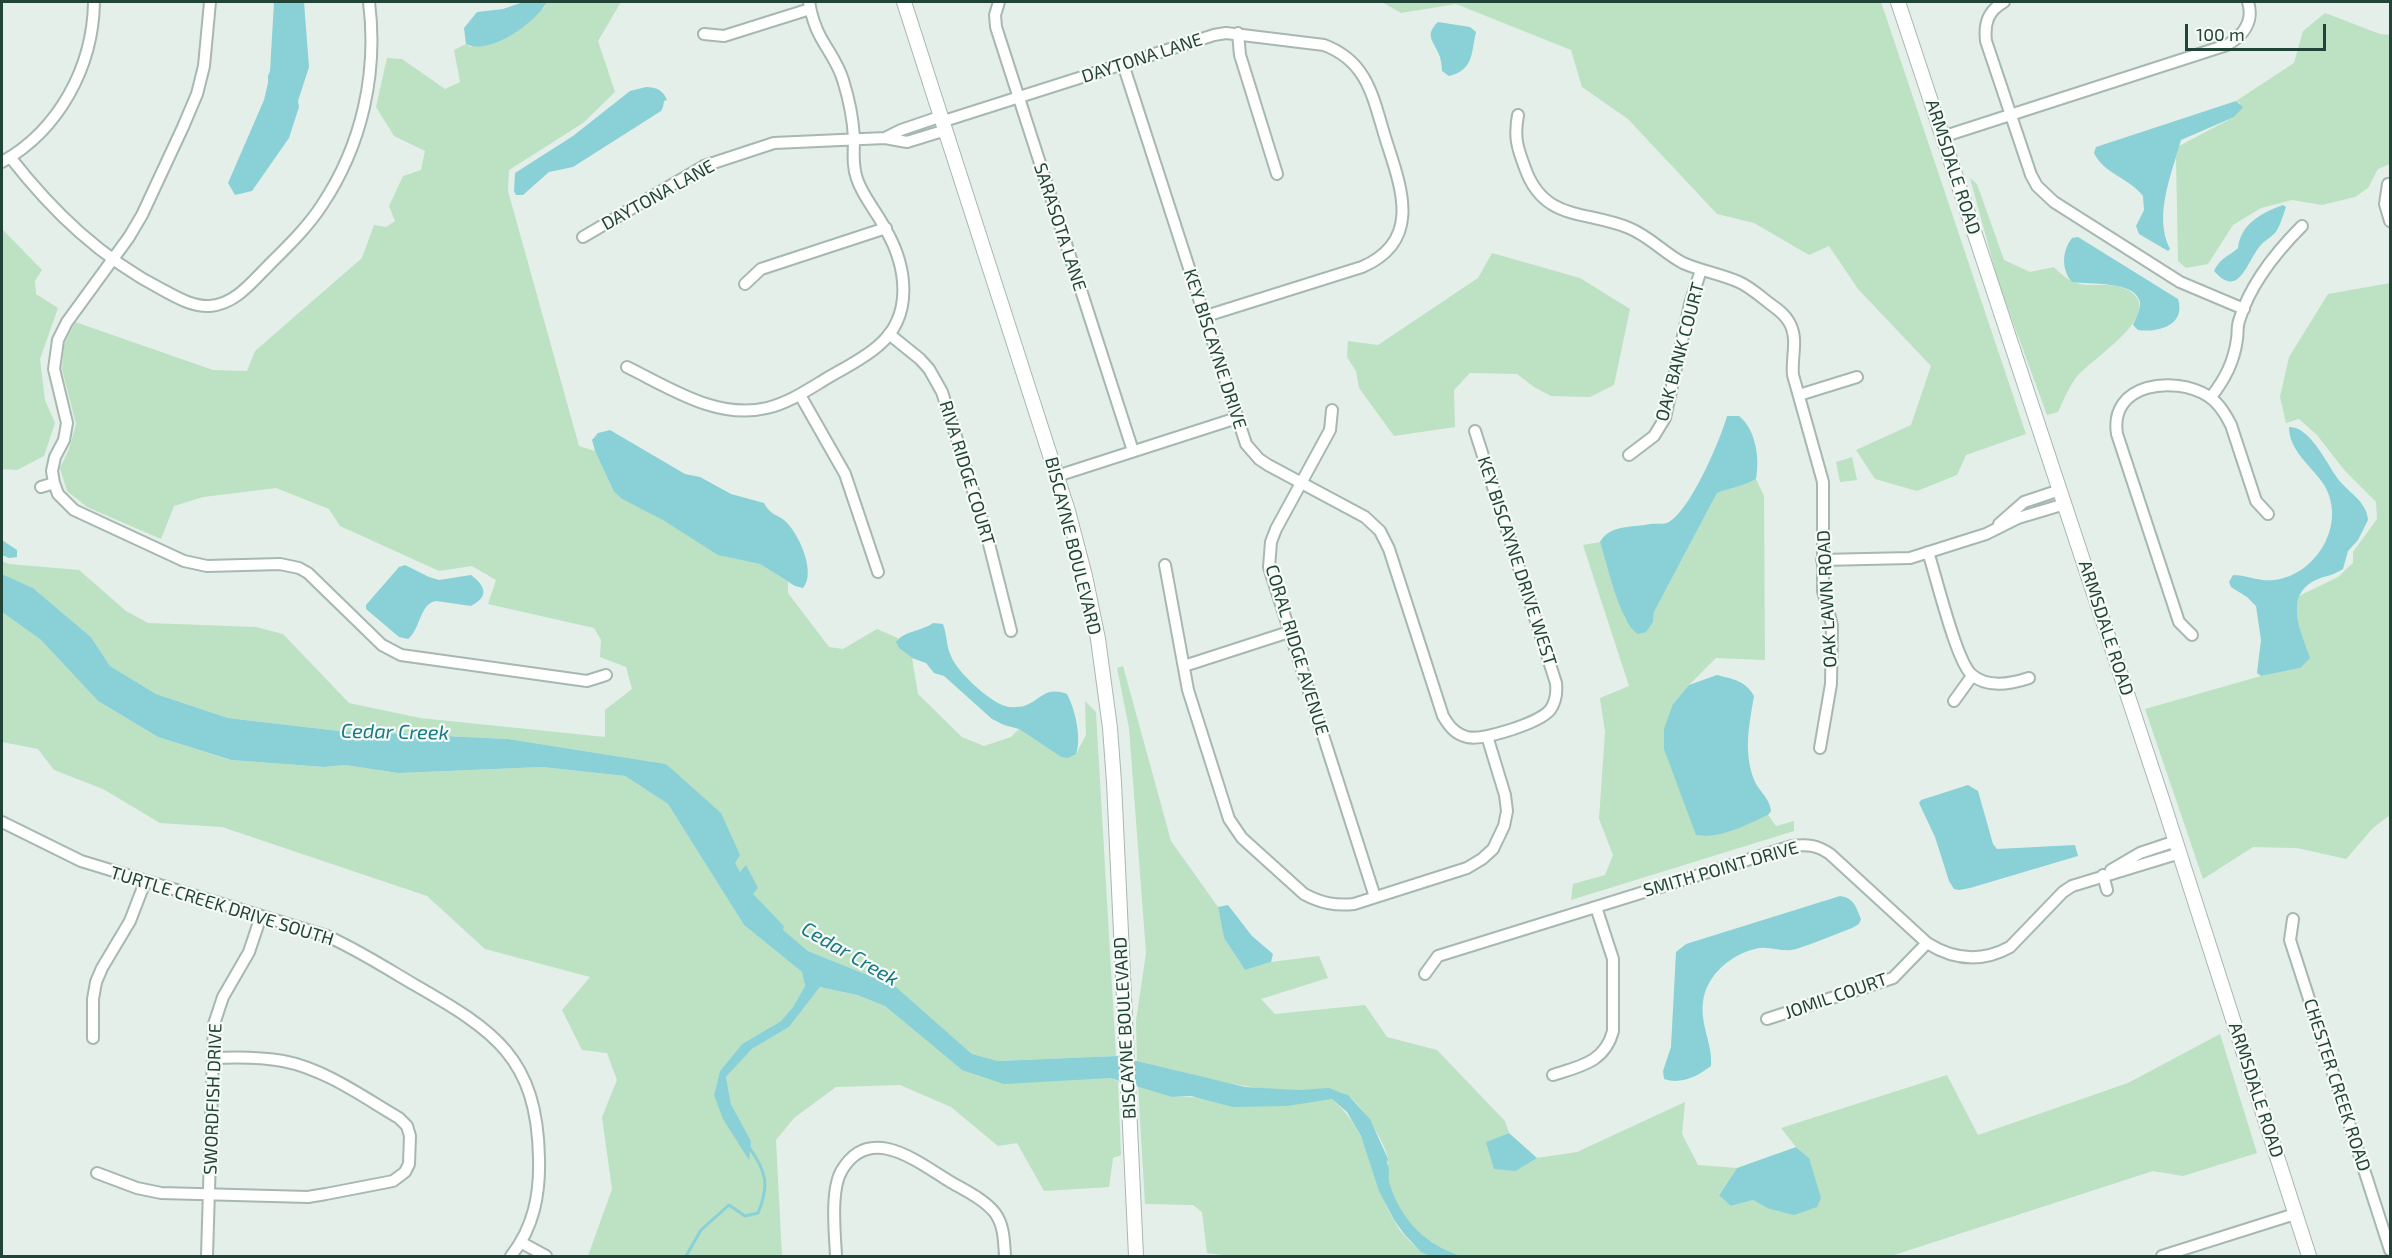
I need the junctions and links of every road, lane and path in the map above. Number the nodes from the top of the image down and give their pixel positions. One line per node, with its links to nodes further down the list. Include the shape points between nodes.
1 (94, 2): 19 (street, via 90,42 71,91 36,138)
2 (210, 2): 26 (street, via 204,66 197,94 142,215)
3 (369, 2): 26 (street, via 371,61 365,104 350,153 315,215 240,295 225,303 195,305)
4 (904, 2): 16 (street, BISCAYNE BOULEVARD)
5 (999, 2): 13 (street, SARASOTA LANE, via 996,27)
6 (1898, 2): 17 (street, ARMSDALE ROAD)
7 (2004, 2): 15 (street, via 1989,14 1985,27 1986,41)
8 (2248, 2): 15 (street, via 2250,19 2246,30 2227,45)
9 (809, 5): 11 (street, via 724,36); 18 (street, via 843,81)
10 (1238, 33): 12 (street, DAYTONA LANE, via 1214,35); 20 (street, via 1240,55); 30 (street, DAYTONA LANE, via 1324,45 1353,61 1366,78 1402,189 1403,214 1396,239 1380,257 1362,267)
11 (704, 34)
12 (1123, 64): 13 (street, DAYTONA LANE); 30 (street, KEY BISCAYNE DRIVE)
13 (1018, 98): 16 (street, DAYTONA LANE); 40 (street, SARASOTA LANE)
14 (1518, 115): 27 (street, OAK LAWN ROAD, via 1516,143 1530,183 1547,202 1570,213 1631,228)
15 (2011, 115): 17 (street); 29 (street, via 2031,175 2054,202 2180,282)
16 (944, 122): 18 (street, DAYTONA LANE, via 901,130 885,138); 42 (street, BISCAYNE BOULEVARD)
17 (1942, 137): 46 (street, ARMSDALE ROAD)
18 (854, 140): 24 (street, via 857,179); 25 (street, DAYTONA LANE, via 781,142 714,162)
19 (6, 160): 26 (street, via 66,222)
20 (1277, 174)
21 (2388, 184): 22 (street, via 2385,204)
22 (2391, 221)
23 (2302, 226): 29 (street, via 2274,255)
24 (886, 228): 28 (street, via 761,269); 31 (street, via 905,287 903,305)
25 (583, 237)
26 (112, 260): 43 (street, via 58,340 54,369 67,423 55,457)
27 (1701, 270): 35 (street, OAK LAWN ROAD, via 1739,282 1783,313 1794,334 1792,364); 41 (street, OAK BANK COURT, via 1665,418 1654,436)
28 (745, 284)
29 (2244, 309): 36 (street, via 2233,360)
30 (1206, 316): 38 (street, KEY BISCAYNE DRIVE)
31 (889, 334): 34 (street, via 869,353); 54 (street, RIVA RIDGE COURT, via 920,359 942,392 986,531)
32 (627, 367): 34 (street, via 703,404 735,411 768,408)
33 (1857, 377): 35 (street)
34 (800, 395): 53 (street, via 845,474)
35 (1798, 395): 51 (street, OAK LAWN ROAD, via 1823,482)
36 (2211, 397): 48 (street, via 2231,425 2256,501); 56 (street, via 2175,385 2140,390 2118,408 2115,422 2179,622)
37 (1332, 410): 44 (street, CORAL RIDGE AVENUE, via 1330,430)
38 (1237, 418): 40 (street); 44 (street, KEY BISCAYNE DRIVE, via 1246,444 1259,459)
39 (1475, 431): 62 (street, KEY BISCAYNE DRIVE WEST, via 1557,692 1545,715)
40 (1133, 451): 42 (street)
41 (1629, 456)
42 (1057, 476): 90 (street, BISCAYNE BOULEVARD, via 1085,576 1104,683 1114,782)
43 (54, 483): 45 (street); 58 (street, via 58,494 74,510 184,561 196,565 280,564 299,568 382,645 401,655 587,681)
44 (1302, 483): 55 (street, CORAL RIDGE AVENUE, via 1276,529 1269,555); 62 (street, KEY BISCAYNE DRIVE, via 1365,518 1385,538 1443,716 1457,733)
45 (41, 487)
46 (2060, 490): 47 (street, ARMSDALE ROAD); 49 (street, via 2024,502)
47 (2065, 504): 49 (street); 65 (street, ARMSDALE ROAD)
48 (2268, 514)
49 (1995, 528): 50 (street)
50 (1928, 552): 51 (street, via 1893,560); 59 (street, via 1961,657)
51 (1822, 560): 63 (street, OAK LAWN ROAD, via 1823,591 1832,625 1832,660)
52 (1165, 565): 57 (street)
53 (878, 572)
54 (1011, 631)
55 (1289, 632): 57 (street); 69 (street, CORAL RIDGE AVENUE)
56 (2192, 635)
57 (1184, 666): 69 (street, via 1234,829 1304,894 1326,904 1354,904)
58 (606, 675)
59 (1972, 676): 60 (street, via 1995,684); 61 (street)
60 (2029, 678)
61 (1954, 701)
62 (1486, 736): 69 (street, via 1507,811 1492,849 1467,868)
63 (1820, 748)
64 (2, 822): 67 (street, TURTLE CREEK DRIVE SOUTH, via 81,861)
65 (2178, 847): 66 (street, SMITH POINT DRIVE, via 2140,853); 81 (street, ARMSDALE ROAD)
66 (2103, 875): 68 (street); 73 (street, SMITH POINT DRIVE, via 2063,892 2019,940 2000,952 1966,958 1942,952)
67 (145, 882): 71 (street, TURTLE CREEK DRIVE SOUTH); 76 (street, via 130,921 96,982)
68 (2107, 890)
69 (1375, 897)
70 (1596, 907): 73 (street, SMITH POINT DRIVE, via 1807,844 1830,854); 74 (street, SMITH POINT DRIVE, via 1438,956); 78 (street, via 1613,959 1613,1031 1610,1042 1597,1058)
71 (261, 916): 77 (street, SWORDFISH DRIVE, via 249,952 218,1009); 83 (street, TURTLE CREEK DRIVE SOUTH, via 327,936 362,953 467,1014 507,1052 529,1092 538,1131 538,1189)
72 (2293, 919): 82 (street, CHESTER CREEK ROAD, via 2290,940)
73 (1927, 943): 75 (street, JOMIL COURT, via 1893,978)
74 (1425, 974)
75 (1767, 1019)
76 (93, 1038)
77 (213, 1058): 80 (street, SWORDFISH DRIVE); 80 (street, via 282,1061 323,1074 399,1118 410,1136 410,1155 399,1178 326,1194)
78 (1553, 1075)
79 (97, 1173): 80 (street, via 161,1193)
80 (208, 1195): 86 (street, SWORDFISH DRIVE)
81 (2295, 1214): 91 (street); 92 (street, ARMSDALE ROAD)
82 (2387, 1226): 84 (street, CHESTER CREEK ROAD)
83 (522, 1243): 87 (street, TURTLE CREEK DRIVE SOUTH); 88 (street)
84 (2391, 1250)
85 (835, 1252): 89 (street, via 835,1194 841,1171 866,1150 890,1149 988,1205 1001,1225)
86 (207, 1257)
87 (511, 1257)
88 (546, 1257)
89 (1005, 1257)
90 (1136, 1257)
91 (2162, 1257)
92 (2309, 1257)

